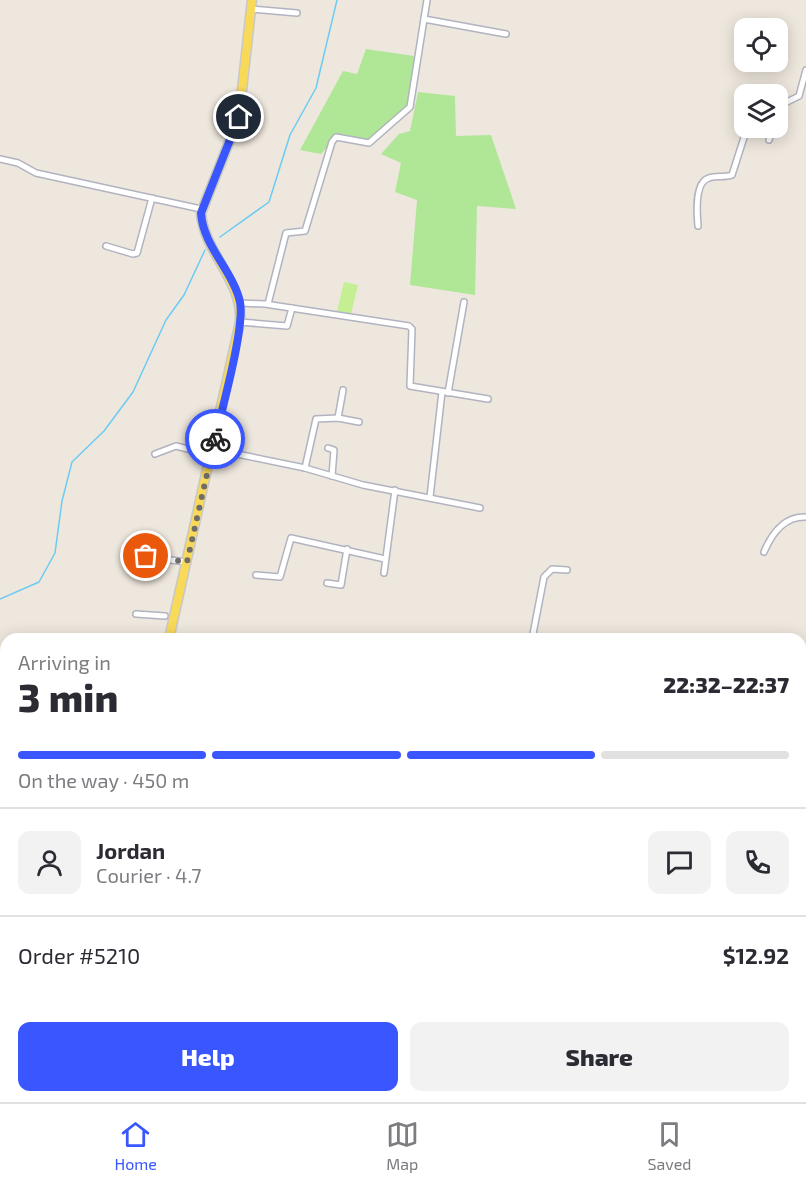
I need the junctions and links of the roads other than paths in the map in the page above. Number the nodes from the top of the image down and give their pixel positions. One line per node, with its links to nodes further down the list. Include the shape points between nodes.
1 (427, 0): 4 (street)
2 (251, 4): 3 (street); 11 (main road, via 239,117)
3 (297, 13)
4 (424, 18): 5 (street); 16 (street, via 410,107 369,143 336,137 330,143 305,231 286,233)
5 (507, 34)
6 (806, 70): 7 (street, via 800,94)
7 (788, 101)
8 (744, 138): 12 (street, via 732,175 704,181 697,203)
9 (0, 159): 10 (street, via 36,173)
10 (152, 198): 11 (street); 13 (street, via 137,253)
11 (201, 208): 15 (main road, via 203,225)
12 (698, 226)
13 (106, 246)
14 (464, 302): 20 (street)
15 (240, 303): 16 (street); 18 (main road)
16 (268, 304): 17 (street)
17 (292, 308): 18 (street, via 288,326); 20 (street, via 410,326 410,386)
18 (240, 322): 25 (main road)
19 (343, 390): 22 (street)
20 (445, 393): 21 (street); 30 (street)
21 (488, 399)
22 (338, 418): 23 (street); 27 (street, via 316,419)
23 (358, 422)
24 (328, 448): 28 (street, via 335,455)
25 (213, 452): 26 (street, via 176,446); 27 (street); 37 (main road)
26 (154, 454)
27 (305, 468): 28 (street)
28 (332, 476): 29 (street)
29 (395, 490): 30 (street); 36 (street)
30 (430, 497): 31 (street)
31 (480, 508)
32 (806, 517): 34 (street, via 785,521)
33 (347, 549): 36 (street); 40 (street, via 291,538 280,577); 41 (street, via 341,585)
34 (764, 552)
35 (146, 556): 37 (street)
36 (385, 559): 39 (street)
37 (187, 562): 43 (main road)
38 (567, 570): 45 (street, via 552,569 544,577)
39 (384, 573)
40 (256, 575)
41 (327, 583)
42 (136, 614): 43 (street)
43 (169, 617): 44 (main road)
44 (170, 633)
45 (533, 633)

